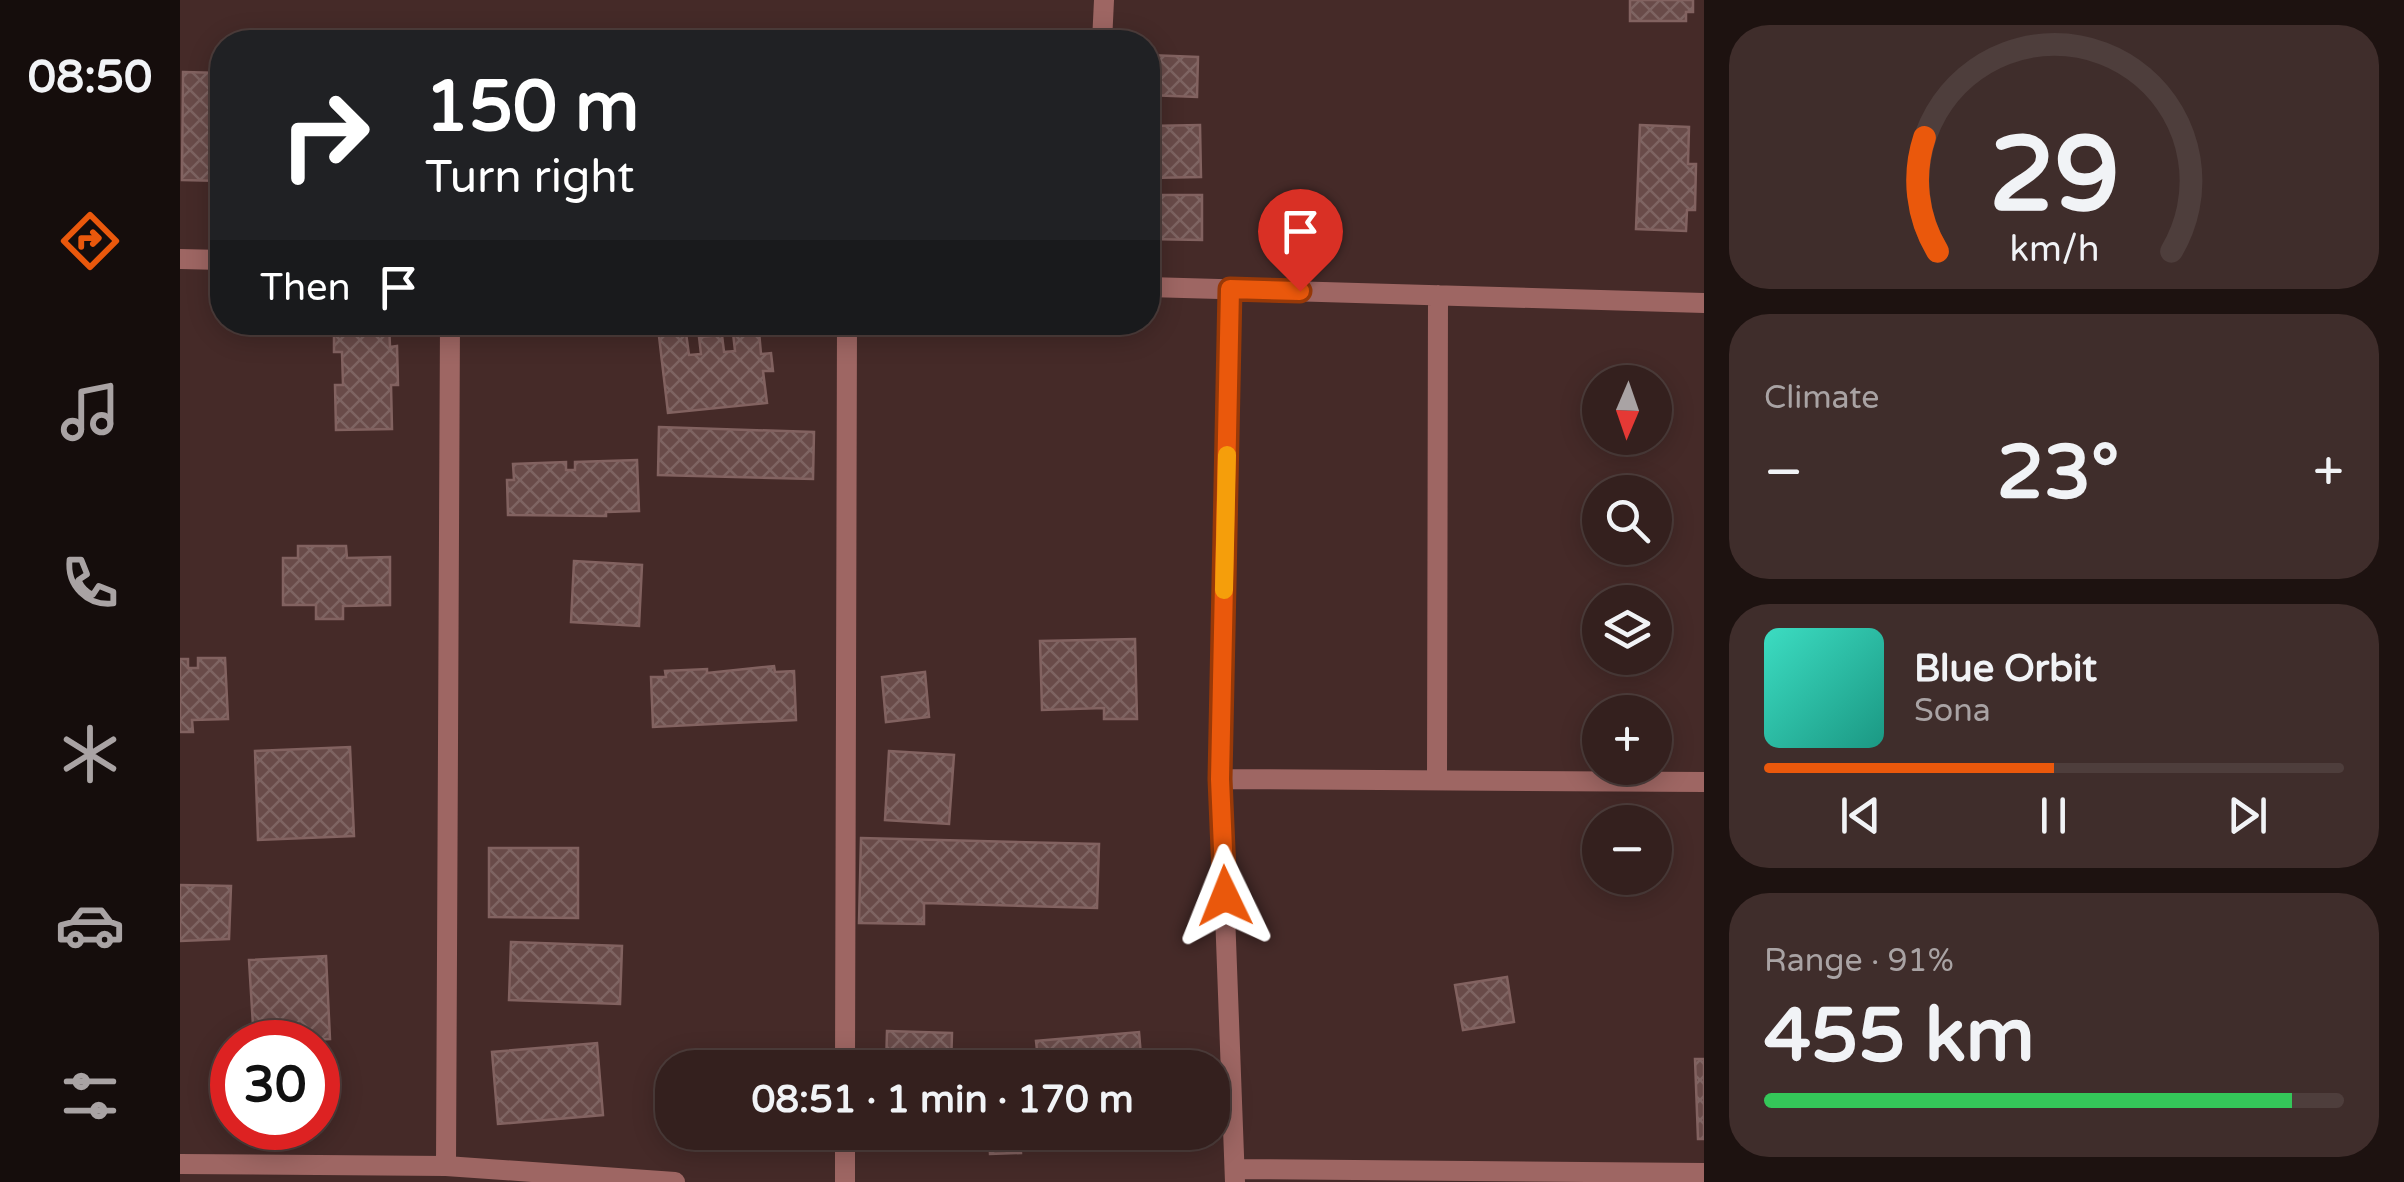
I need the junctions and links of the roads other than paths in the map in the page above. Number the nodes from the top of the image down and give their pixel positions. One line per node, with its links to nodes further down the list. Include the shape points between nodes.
1 (1104, 0): 2 (street)
2 (1103, 30)
3 (180, 259): 4 (street)
4 (210, 260)
5 (1160, 287): 6 (street)
6 (1230, 289): 7 (street); 11 (street)
7 (1438, 295): 8 (street); 12 (street)
8 (1704, 302)
9 (450, 335): 17 (street)
10 (847, 335): 14 (street)
11 (1220, 779): 12 (street); 19 (street)
12 (1436, 780): 13 (street)
13 (1704, 782)
14 (845, 1050)
15 (845, 1150): 21 (street)
16 (180, 1164): 17 (street)
17 (446, 1166): 20 (street)
18 (1704, 1173): 19 (street)
19 (1236, 1176)
20 (675, 1182)
21 (845, 1182)

